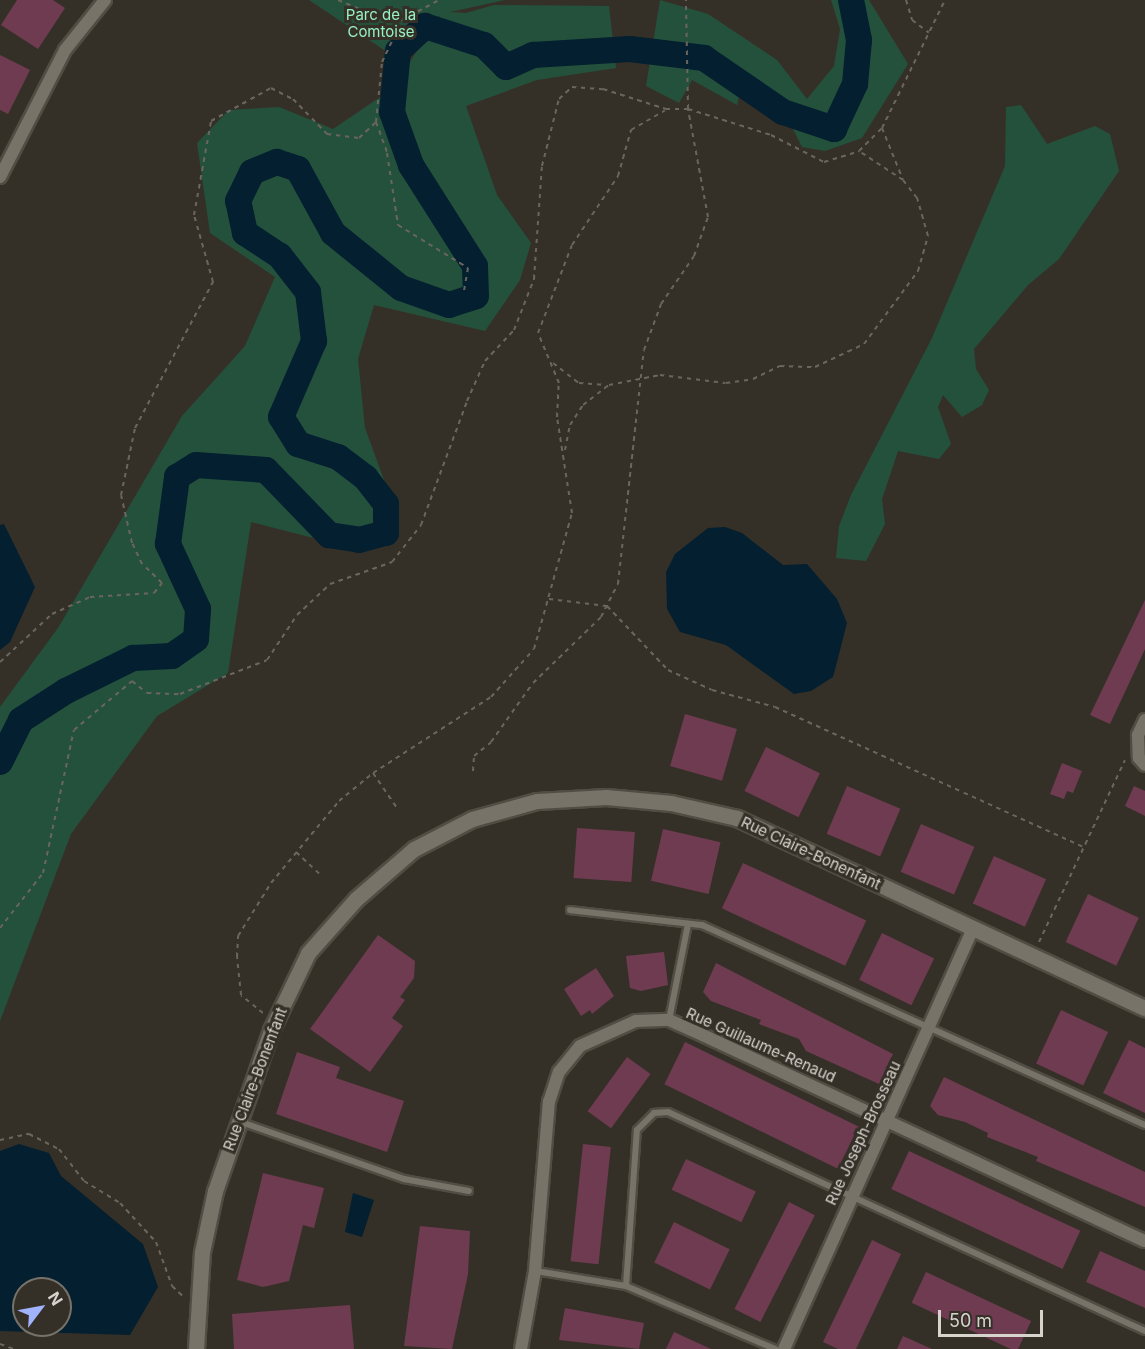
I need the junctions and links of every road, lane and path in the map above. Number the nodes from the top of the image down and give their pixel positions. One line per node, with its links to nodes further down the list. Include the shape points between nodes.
1 (105, 0): 14 (street, via 65,50)
2 (338, 0): 7 (path, via 379,17)
3 (439, 0): 7 (path)
4 (686, 0): 10 (path)
5 (906, 0): 8 (path, via 912,20)
6 (945, 0): 8 (path)
7 (402, 20): 11 (path, via 382,62)
8 (929, 33): 12 (path)
9 (666, 109): 10 (path); 17 (path, via 631,130 618,176 572,246 538,333); 35 (path, via 603,89 572,87 559,99 542,166 534,279 514,330 485,361 471,391 421,525 392,562 330,584 297,615 267,660 180,694 147,693 132,681 74,730 44,873)
10 (688, 109): 13 (path, via 771,135 824,162); 18 (path, via 708,217 694,256 651,326)
11 (376, 122): 16 (path, via 387,153 398,225 468,268); 23 (path, via 359,138 327,134 293,99 271,88 211,121 194,215 213,282 135,428 121,495 132,543 142,564 162,583 154,593 90,597 52,614)
12 (882, 128): 13 (path); 15 (path)
13 (859, 151): 15 (path)
14 (0, 177)
15 (903, 180): 18 (path, via 917,198 928,236 918,271 864,344 815,367 780,366 753,379 726,383 688,375)
16 (464, 291)
17 (551, 361): 19 (path, via 579,383); 20 (path)
18 (639, 378): 19 (path); 22 (path, via 625,550 618,584)
19 (609, 385): 20 (path, via 583,405 570,425)
20 (565, 453): 21 (path, via 572,513)
21 (548, 598): 22 (path); 28 (path, via 534,649 491,697)
22 (607, 606): 27 (path, via 515,704 491,742 474,756); 30 (path, via 668,670 712,690 775,706)
23 (0, 662)
24 (1145, 720): 25 (street)
25 (1138, 740): 26 (street); 30 (path)
26 (1142, 761)
27 (473, 771)
28 (373, 773): 29 (path); 31 (path)
29 (396, 808)
30 (1084, 847): 37 (path)
31 (296, 852): 32 (path); 40 (path, via 238,936 241,995)
32 (322, 876)
33 (570, 910): 34 (lane)
34 (688, 924): 39 (lane); 41 (lane, via 702,925)
35 (0, 928)
36 (972, 930): 37 (street, Rue Claire-Bonenfant); 40 (street, Rue Claire-Bonenfant, via 737,819 671,803 606,796 537,801 472,819 414,849 308,953); 41 (street, Rue Joseph-Brosseau)
37 (1031, 957): 38 (street, Rue Claire-Bonenfant)
38 (1145, 1008)
39 (669, 1020): 42 (street, Rue Guillaume-Renaud); 49 (street, Rue Guillaume-Renaud, via 636,1021 608,1030 580,1046 559,1072 549,1102)
40 (274, 1023): 43 (street, Rue Claire-Bonenfant)
41 (927, 1028): 42 (street, Rue Joseph-Brosseau); 44 (lane)
42 (887, 1118): 47 (street, Rue Joseph-Brosseau); 48 (street, Rue Guillaume-Renaud)
43 (237, 1120): 46 (lane, via 404,1179); 51 (street, Rue Claire-Bonenfant, via 202,1252)
44 (1145, 1125)
45 (0, 1140): 51 (path, via 29,1134 59,1149 84,1181 120,1203 156,1242 172,1286)
46 (469, 1191)
47 (850, 1196): 50 (lane, via 668,1112 654,1113 637,1130); 52 (lane); 58 (street, Rue Joseph-Brosseau)
48 (1145, 1241)
49 (535, 1271): 50 (lane); 56 (street, Rue Guillaume-Renaud)
50 (626, 1286): 57 (lane)
51 (196, 1309): 55 (street, Rue Claire-Bonenfant)
52 (1145, 1330)
53 (0, 1344): 54 (path)
54 (14, 1349)
55 (196, 1349)
56 (521, 1349)
57 (775, 1349)
58 (784, 1349)

